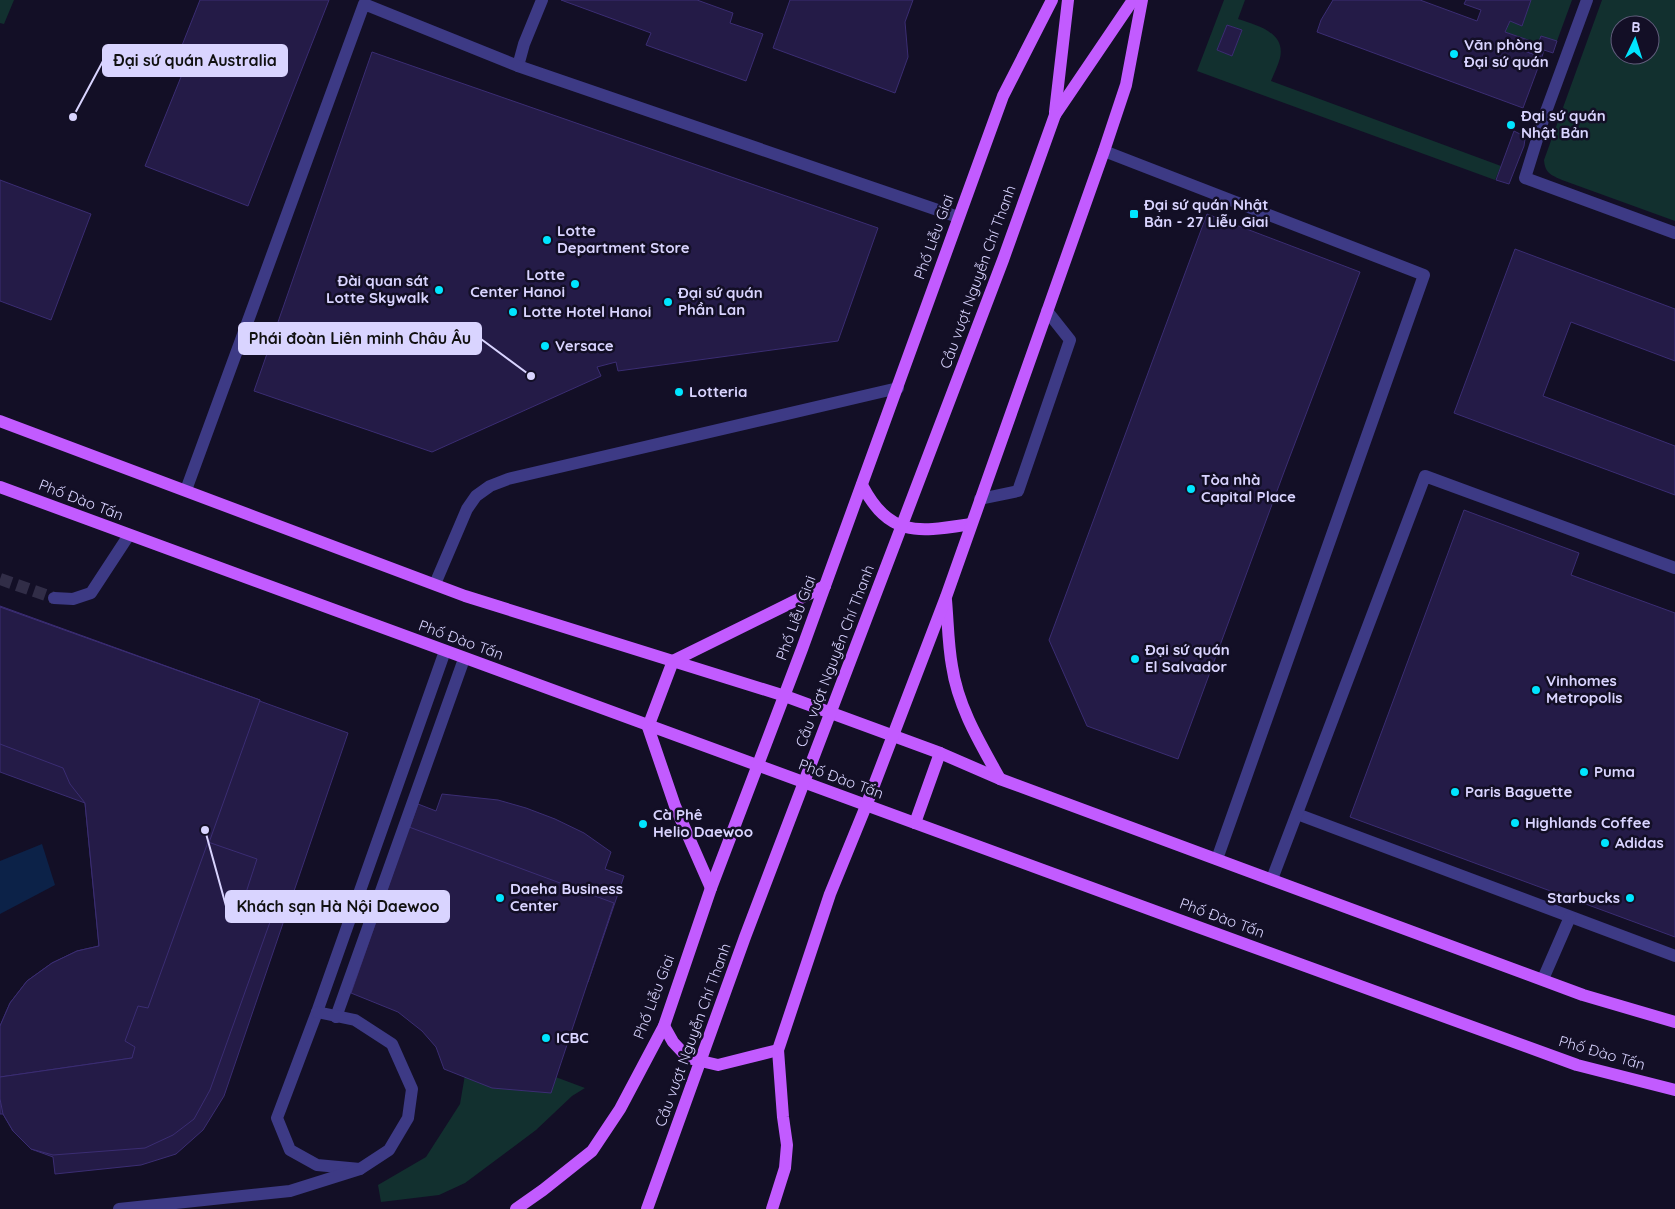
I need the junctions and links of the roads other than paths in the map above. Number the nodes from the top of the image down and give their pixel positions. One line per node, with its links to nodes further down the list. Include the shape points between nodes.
1 (542, 0): 7 (lane)
2 (1052, 0): 10 (main road, Phố Liễu Giai, via 1003,96)
3 (1068, 0): 8 (main road, Cầu vượt Nguyễn Chí Thanh)
4 (1133, 0): 8 (main road, Cầu vượt Nguyễn Chí Thanh)
5 (1142, 0): 9 (main road, via 1126,85)
6 (1587, 0): 11 (lane, via 1525,178)
7 (518, 66): 10 (lane); 17 (lane, via 364,4)
8 (1055, 115): 53 (main road, Cầu vượt Nguyễn Chí Thanh, bridge, via 1003,260 745,937)
9 (1104, 151): 12 (main road); 38 (lane, via 1424,275)
10 (958, 217): 13 (main road, Phố Liễu Giai)
11 (1675, 233)
12 (1048, 311): 18 (main road); 18 (lane, via 1070,340 1018,491)
13 (898, 388): 15 (main road, Phố Liễu Giai); 22 (lane, via 508,479 490,486 476,496 467,509)
14 (0, 421): 17 (main road)
15 (862, 485): 19 (main road, via 876,508 898,525 924,529); 23 (main road, Phố Liễu Giai)
16 (0, 486): 20 (main road, Phố Đào Tấn)
17 (186, 490): 22 (main road)
18 (980, 499): 19 (main road)
19 (971, 524): 24 (main road)
20 (128, 535): 25 (lane, via 90,593 73,599); 26 (main road, Phố Đào Tấn)
21 (1675, 568): 36 (lane, via 1425,476)
22 (435, 584): 28 (main road, via 484,603)
23 (825, 586): 28 (main road); 29 (main road, Phố Liễu Giai)
24 (946, 597): 31 (main road); 34 (main road, via 952,666 960,700)
25 (54, 598)
26 (445, 651): 27 (main road, Phố Đào Tấn); 44 (lane)
27 (464, 658): 30 (main road, Phố Đào Tấn); 45 (lane)
28 (673, 661): 29 (main road); 30 (main road)
29 (785, 696): 31 (main road); 33 (main road, Phố Liễu Giai)
30 (648, 727): 33 (main road, Phố Đào Tấn); 40 (main road, via 675,806)
31 (892, 736): 32 (main road); 35 (main road)
32 (940, 753): 34 (main road); 37 (main road)
33 (758, 766): 35 (main road, Phố Đào Tấn); 40 (main road, Phố Liễu Giai)
34 (1000, 779): 38 (main road)
35 (866, 806): 37 (main road, Phố Đào Tấn); 48 (main road, via 830,894)
36 (1297, 814): 39 (lane); 41 (lane)
37 (915, 823): 49 (main road, Phố Đào Tấn, via 1577,1065)
38 (1217, 859): 39 (main road)
39 (1272, 879): 43 (main road)
40 (711, 888): 47 (main road, Phố Liễu Giai)
41 (1570, 917): 42 (lane); 43 (lane)
42 (1675, 956)
43 (1543, 979): 46 (main road, via 1583,995)
44 (317, 1012): 45 (lane); 50 (lane, via 277,1118 290,1150 317,1165)
45 (336, 1017): 50 (lane, via 355,1020 392,1044 412,1089 408,1118 389,1150)
46 (1675, 1022)
47 (664, 1026): 48 (main road, via 688,1058 718,1065); 52 (main road, Phố Liễu Giai, via 620,1109 592,1151)
48 (778, 1050): 54 (main road, via 787,1145)
49 (1675, 1090)
50 (360, 1169): 51 (lane, via 290,1191)
51 (119, 1209)
52 (516, 1209)
53 (647, 1209)
54 (772, 1209)

